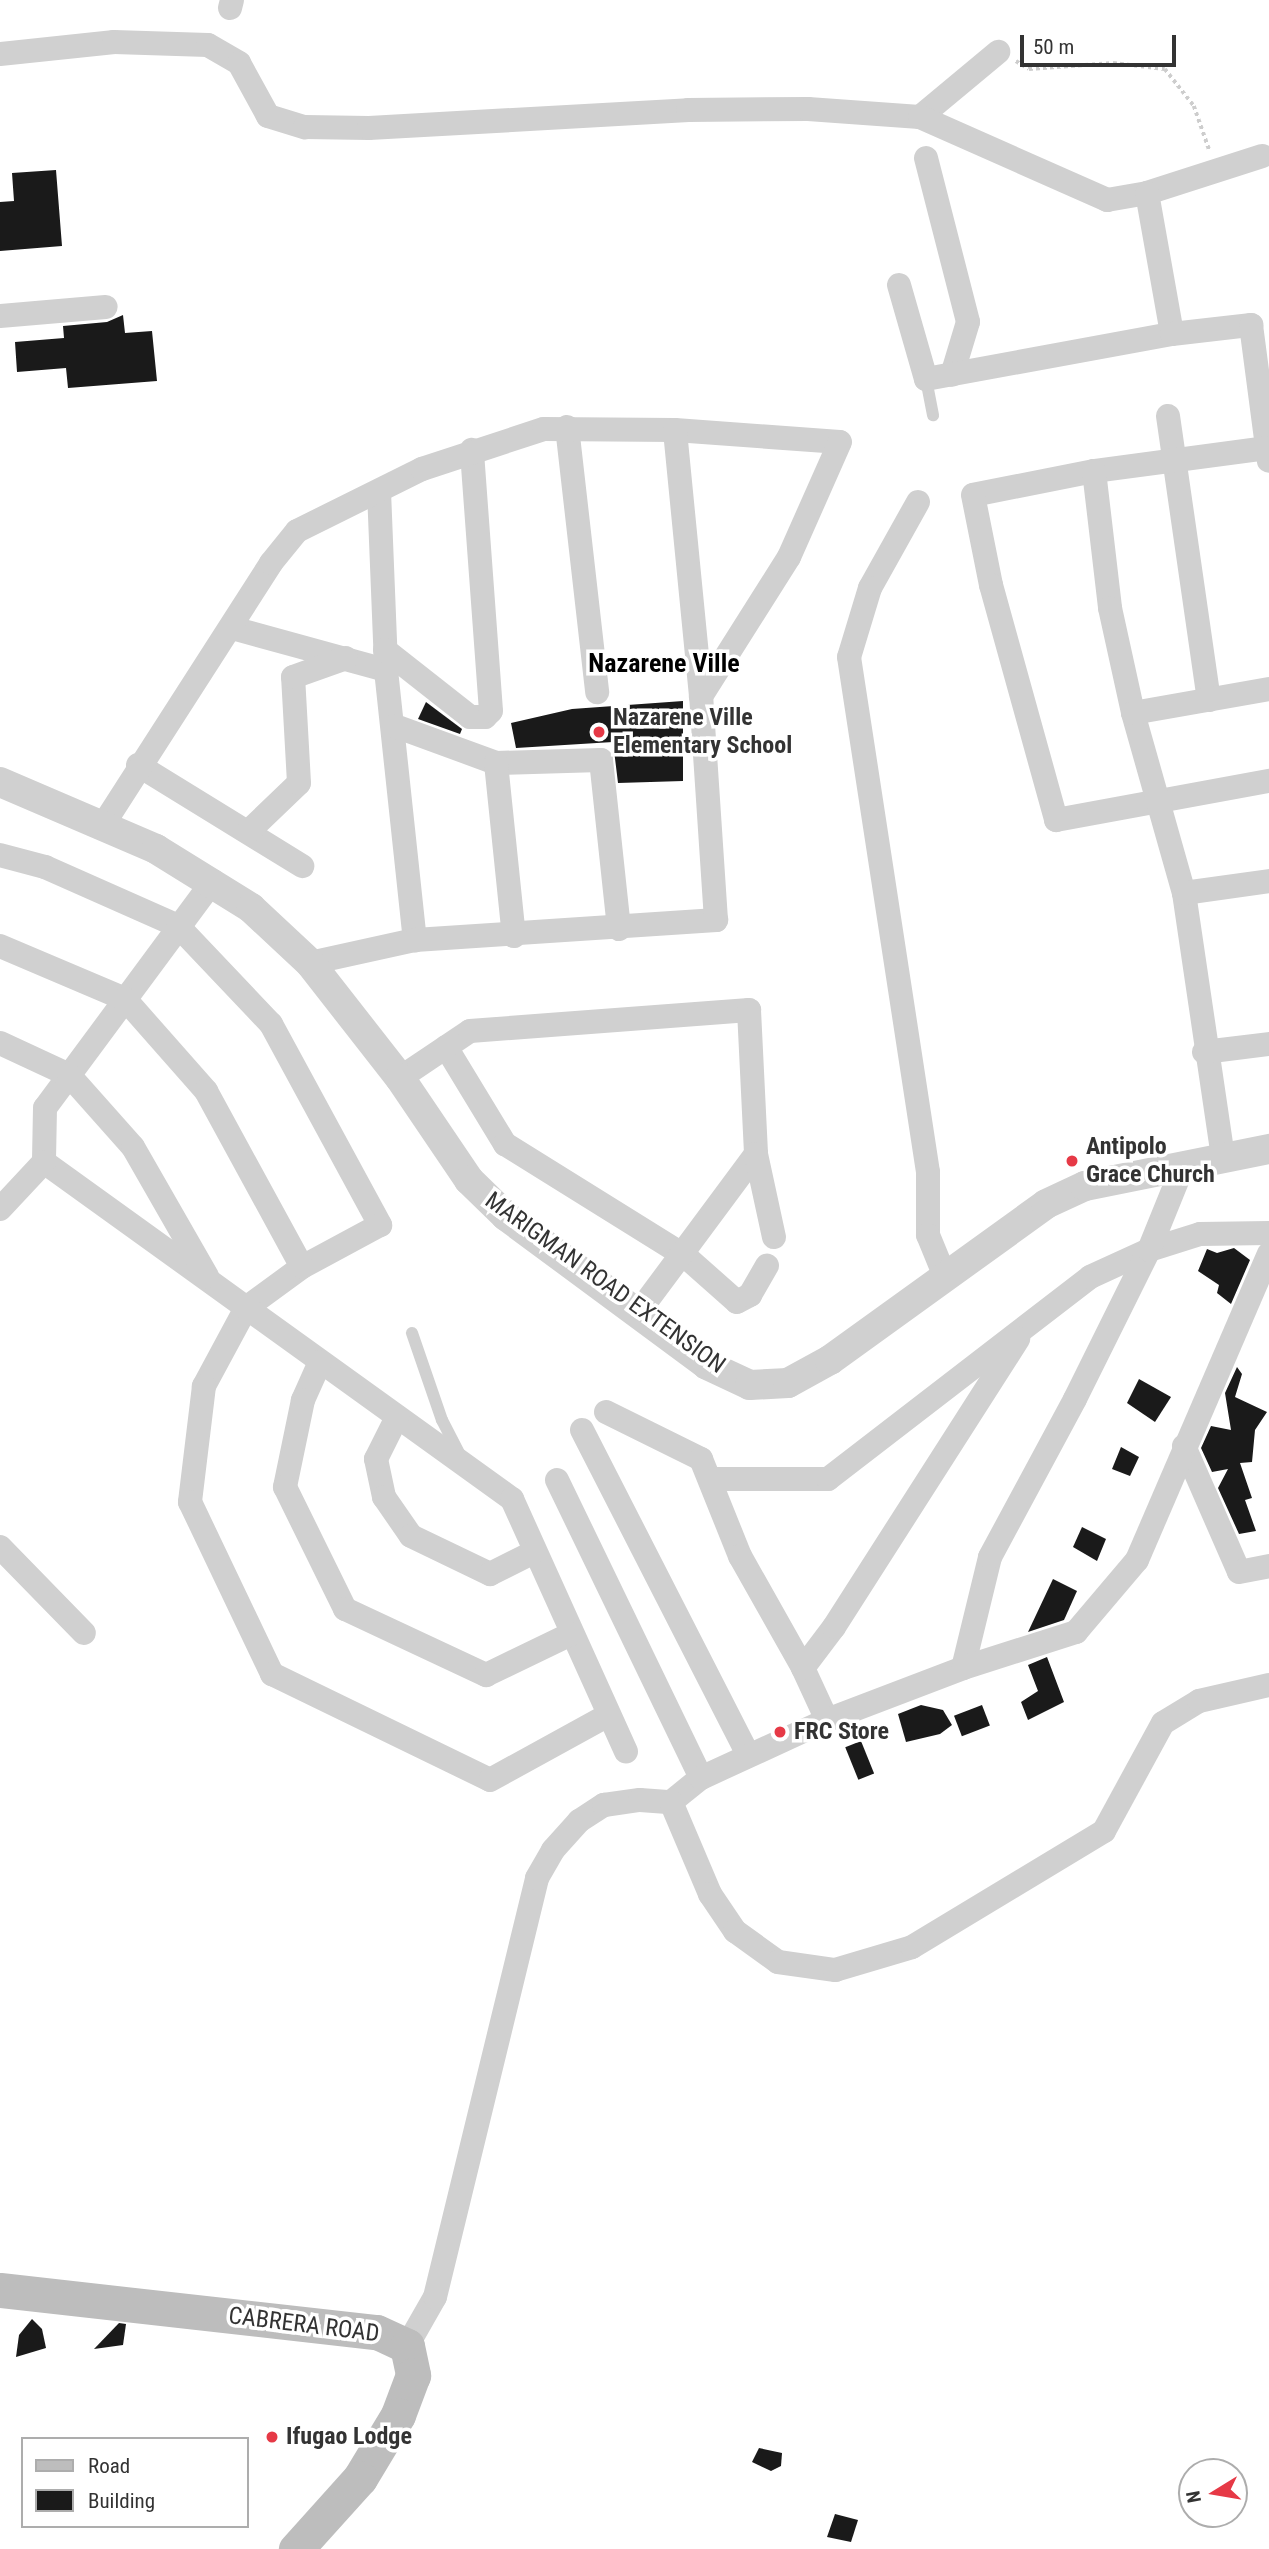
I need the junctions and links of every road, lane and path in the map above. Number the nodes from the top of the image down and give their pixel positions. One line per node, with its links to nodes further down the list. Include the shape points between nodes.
1 (998, 52): 3 (street); 6 (path, via 1029,69 1113,63 1165,69 1194,106)
2 (0, 54): 3 (street, via 114,42 208,45 239,63 268,116 305,127 369,128 688,110 808,109)
3 (919, 117): 7 (street, via 1107,200)
4 (1262, 156): 6 (street)
5 (926, 158): 12 (street, via 968,322)
6 (1216, 171): 7 (street)
7 (1147, 193): 11 (street)
8 (898, 285): 13 (street)
9 (106, 307): 10 (street)
10 (0, 316)
11 (1172, 334): 12 (street); 19 (street, via 1251,325)
12 (952, 375): 13 (street)
13 (926, 379): 14 (lane)
14 (933, 415)
15 (1168, 416): 20 (street)
16 (567, 427): 17 (street); 18 (street); 28 (street)
17 (675, 430): 29 (street); 29 (street, via 840,442 789,557)
18 (472, 450): 22 (street); 26 (street, via 491,711 485,718 470,718)
19 (1268, 455): 20 (street)
20 (1174, 460): 21 (street); 30 (street)
21 (1094, 471): 31 (street, via 1110,608); 37 (street, via 973,495 975,508 991,585 1056,820)
22 (379, 491): 24 (street, via 297,531); 26 (street)
23 (918, 502): 71 (street, via 870,588 849,657 928,1172 928,1236)
24 (232, 628): 25 (street); 34 (street)
25 (346, 658): 26 (street); 39 (street, via 293,677 299,783)
26 (386, 660): 32 (street)
27 (1269, 689): 30 (street)
28 (597, 692)
29 (701, 696): 46 (street, via 716,920)
30 (1209, 700): 31 (street)
31 (1133, 713): 37 (street)
32 (395, 726): 33 (street); 48 (street)
33 (496, 763): 46 (street, via 601,760); 47 (street)
34 (138, 765): 38 (street); 39 (street)
35 (1269, 780): 37 (street)
36 (0, 782): 38 (street, MARIGMAN ROAD EXTENSION)
37 (1160, 800): 44 (street)
38 (103, 825): 42 (street, MARIGMAN ROAD EXTENSION)
39 (249, 831): 41 (street)
40 (0, 855): 45 (street, via 44,867)
41 (302, 866)
42 (213, 881): 45 (street); 50 (street, MARIGMAN ROAD EXTENSION, via 251,908)
43 (1269, 881): 44 (street)
44 (1184, 893): 55 (street)
45 (178, 926): 51 (street); 70 (street, via 271,1024 380,1225)
46 (619, 929): 47 (street)
47 (514, 936): 48 (street)
48 (415, 940): 50 (street)
49 (0, 946): 51 (street)
50 (310, 963): 57 (street, MARIGMAN ROAD EXTENSION)
51 (125, 999): 56 (street); 70 (street, via 206,1091)
52 (0, 1043): 56 (street)
53 (1269, 1044): 55 (street)
54 (446, 1047): 57 (street); 59 (street, via 470,1031 749,1010); 68 (street, via 505,1144)
55 (1204, 1052): 60 (street)
56 (69, 1075): 61 (street, via 45,1108); 72 (street, via 133,1147)
57 (400, 1078): 75 (street, MARIGMAN ROAD EXTENSION, via 469,1180 506,1216)
58 (1269, 1149): 60 (street, MARIGMAN ROAD EXTENSION)
59 (756, 1154): 65 (street); 68 (street)
60 (1223, 1157): 62 (street, MARIGMAN ROAD EXTENSION)
61 (44, 1162): 63 (street); 72 (street)
62 (1184, 1164): 66 (street); 71 (street, MARIGMAN ROAD EXTENSION, via 1085,1186 1046,1204)
63 (0, 1209)
64 (1269, 1233): 66 (street, via 1200,1234)
65 (774, 1237)
66 (1149, 1250): 76 (street, via 1090,1277); 92 (street, via 990,1557)
67 (1269, 1254): 74 (street)
68 (685, 1256): 69 (street, via 737,1302 750,1295); 75 (street)
69 (767, 1265)
70 (302, 1267): 73 (street)
71 (944, 1274): 75 (street, MARIGMAN ROAD EXTENSION, via 830,1360 788,1383 750,1385 707,1365)
72 (212, 1284): 73 (street)
73 (246, 1308): 78 (street); 94 (street, via 204,1386 190,1502 272,1674 490,1780)
74 (1258, 1312): 82 (street)
75 (638, 1313)
76 (1030, 1321): 84 (street, via 828,1479); 91 (street)
77 (412, 1333): 83 (lane, via 442,1420)
78 (320, 1362): 80 (street); 90 (street, via 303,1400 285,1487 345,1609 486,1675)
79 (606, 1412): 84 (street, via 701,1459)
80 (397, 1417): 83 (street); 87 (street, via 376,1459 384,1497 411,1536 490,1574)
81 (582, 1430): 97 (street)
82 (1184, 1446): 88 (street, via 1239,1572); 92 (street, via 1137,1560 1076,1632)
83 (466, 1466): 87 (street, via 512,1499)
84 (712, 1479): 91 (street, via 740,1556)
85 (557, 1480): 98 (street)
86 (0, 1547): 89 (street)
87 (532, 1553): 90 (street)
88 (1269, 1566)
89 (84, 1633)
90 (571, 1634): 94 (street)
91 (803, 1668): 95 (street)
92 (962, 1668): 95 (street)
93 (1269, 1685): 99 (street, via 1199,1701 1163,1723 1104,1830 912,1947 835,1970 778,1962 735,1931 710,1894)
94 (608, 1715): 96 (street)
95 (827, 1720): 97 (street)
96 (626, 1751)
97 (748, 1755): 98 (street)
98 (701, 1779): 99 (street)
99 (671, 1802): 101 (street, via 604,1805 579,1821 553,1850 537,1878 435,2297)
100 (0, 2290): 101 (main road, CABRERA ROAD, via 377,2332)
101 (407, 2346): 102 (main road, CABRERA ROAD, via 413,2375 398,2415 360,2478)
102 (296, 2549)

